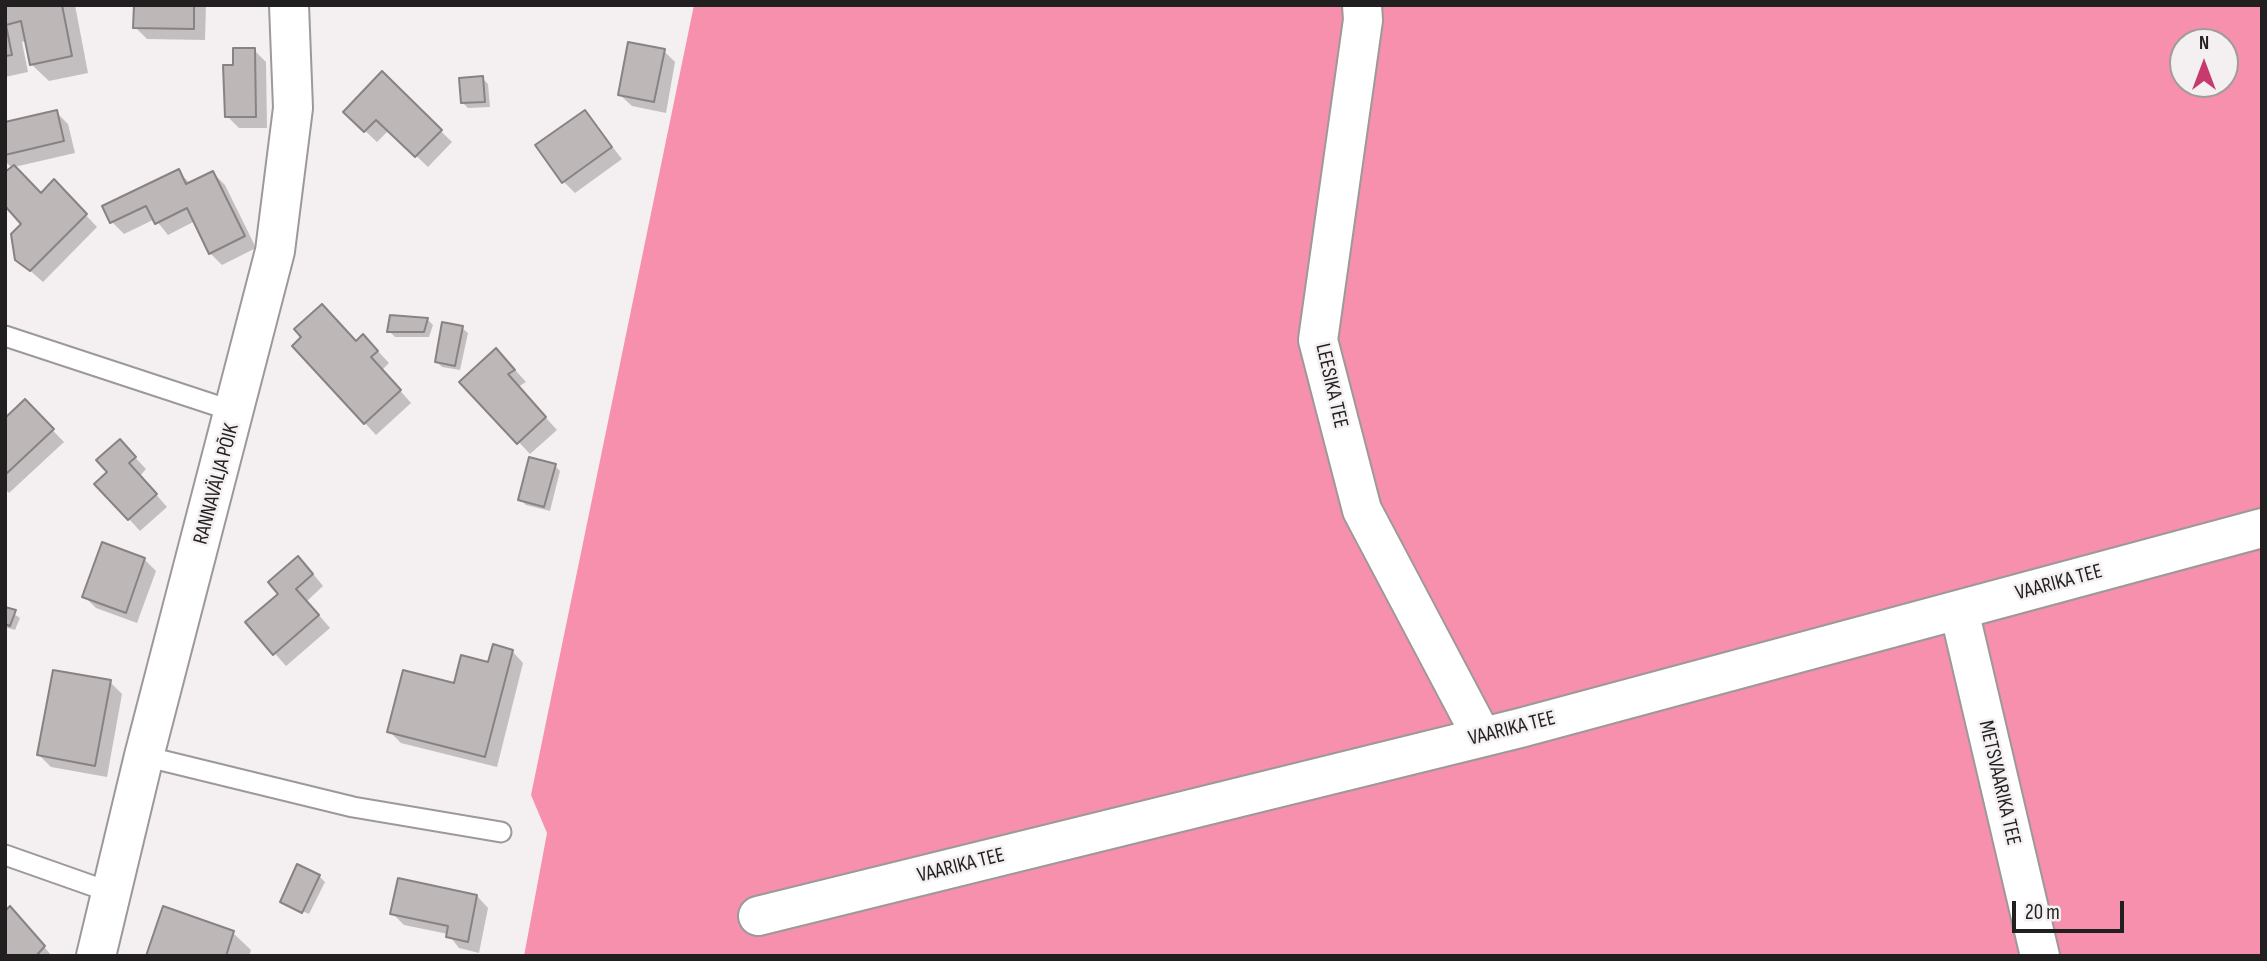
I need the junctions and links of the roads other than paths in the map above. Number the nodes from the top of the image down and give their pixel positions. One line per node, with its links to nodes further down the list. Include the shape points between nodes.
1 (289, 5): 4 (street, RANNAVÄLJA PÕIK, via 293,108 278,225)
2 (1362, 5): 7 (street, LEESIKA TEE, via 1318,340 1362,510)
3 (5, 336): 4 (lane)
4 (236, 412): 8 (street, RANNAVÄLJA PÕIK)
5 (2262, 528): 6 (street, VAARIKA TEE)
6 (1959, 610): 7 (street, VAARIKA TEE); 14 (street, METSVAARIKA TEE)
7 (1482, 737): 12 (street, VAARIKA TEE)
8 (144, 756): 9 (lane, via 353,807); 11 (street, RANNAVÄLJA PÕIK)
9 (500, 832)
10 (5, 855): 11 (lane)
11 (110, 892): 13 (street, RANNAVÄLJA PÕIK)
12 (758, 916)
13 (96, 956)
14 (2040, 956)

